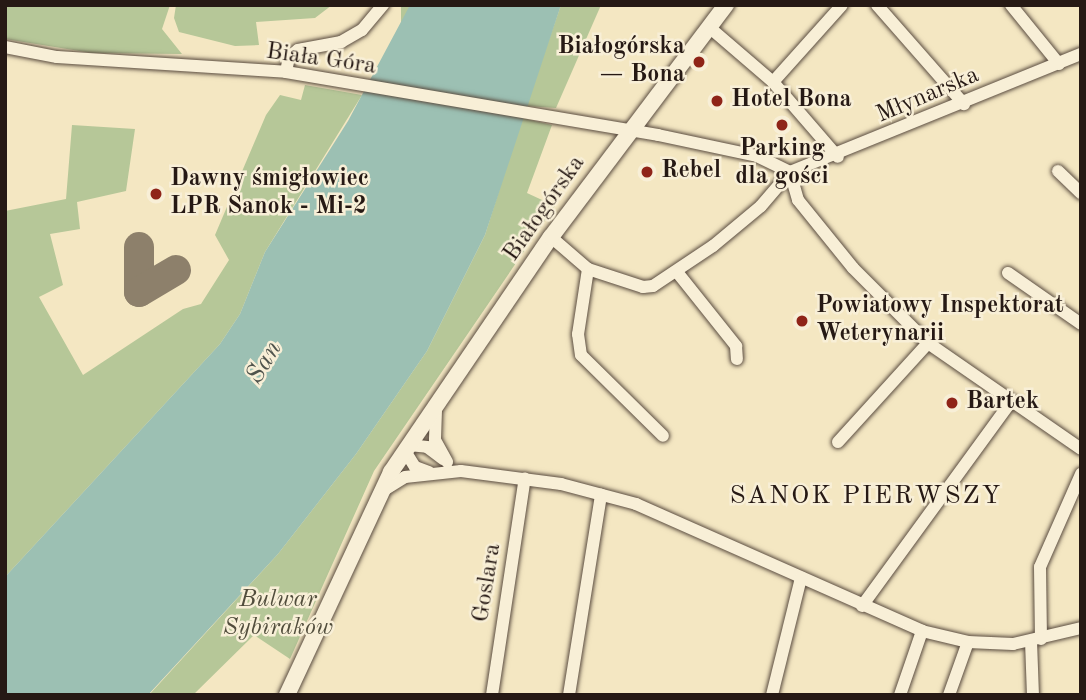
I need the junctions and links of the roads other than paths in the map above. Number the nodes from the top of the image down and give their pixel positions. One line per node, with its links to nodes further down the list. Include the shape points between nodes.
1 (383, 5): 10 (street, via 362,30 341,42 298,50 289,57)
2 (726, 5): 6 (street, Białogórska)
3 (842, 5): 11 (street)
4 (877, 5): 12 (street)
5 (1011, 5): 9 (street)
6 (709, 27): 11 (street); 13 (street, Białogórska)
7 (5, 47): 10 (street, Biała Góra, via 57,57)
8 (1081, 54): 9 (street, Młynarska)
9 (1059, 64): 12 (street, Młynarska)
10 (286, 72): 13 (street, Biała Góra)
11 (773, 82): 14 (street)
12 (964, 104): 14 (street, Młynarska)
13 (629, 130): 16 (street, via 757,156); 18 (street, Białogórska)
14 (838, 157): 16 (street, Młynarska)
15 (1058, 171): 17 (street)
16 (790, 172): 20 (street, via 761,206); 23 (street, via 798,200 845,258)
17 (1081, 193)
18 (551, 237): 19 (street); 25 (street, Białogórska)
19 (588, 269): 20 (street, via 643,287); 27 (street, via 578,334 581,355)
20 (677, 272): 24 (street, via 736,346)
21 (1008, 273): 22 (street)
22 (1081, 324)
23 (928, 343): 26 (street); 28 (street)
24 (737, 359)
25 (441, 398): 29 (street, Białogórska); 31 (street, via 433,431)
26 (1011, 402): 30 (street); 39 (street)
27 (663, 436)
28 (838, 442)
29 (407, 448): 31 (street, via 427,447); 33 (street, via 415,467); 36 (street, Białogórska)
30 (1081, 449)
31 (447, 462): 32 (street)
32 (461, 471): 33 (street); 35 (street)
33 (430, 472): 36 (street, via 405,477)
34 (1081, 474): 42 (street, via 1040,567)
35 (524, 478): 37 (street); 45 (street, Goslara)
36 (379, 494): 44 (street, Białogórska)
37 (601, 495): 38 (street, via 636,504); 46 (street)
38 (800, 578): 39 (street); 47 (street)
39 (862, 606): 41 (street)
40 (1081, 628): 42 (street)
41 (922, 631): 43 (street); 48 (street)
42 (1036, 640): 43 (street); 50 (street)
43 (968, 642): 49 (street)
44 (287, 695)
45 (492, 695)
46 (569, 695)
47 (772, 695)
48 (900, 695)
49 (949, 695)
50 (1033, 695)

